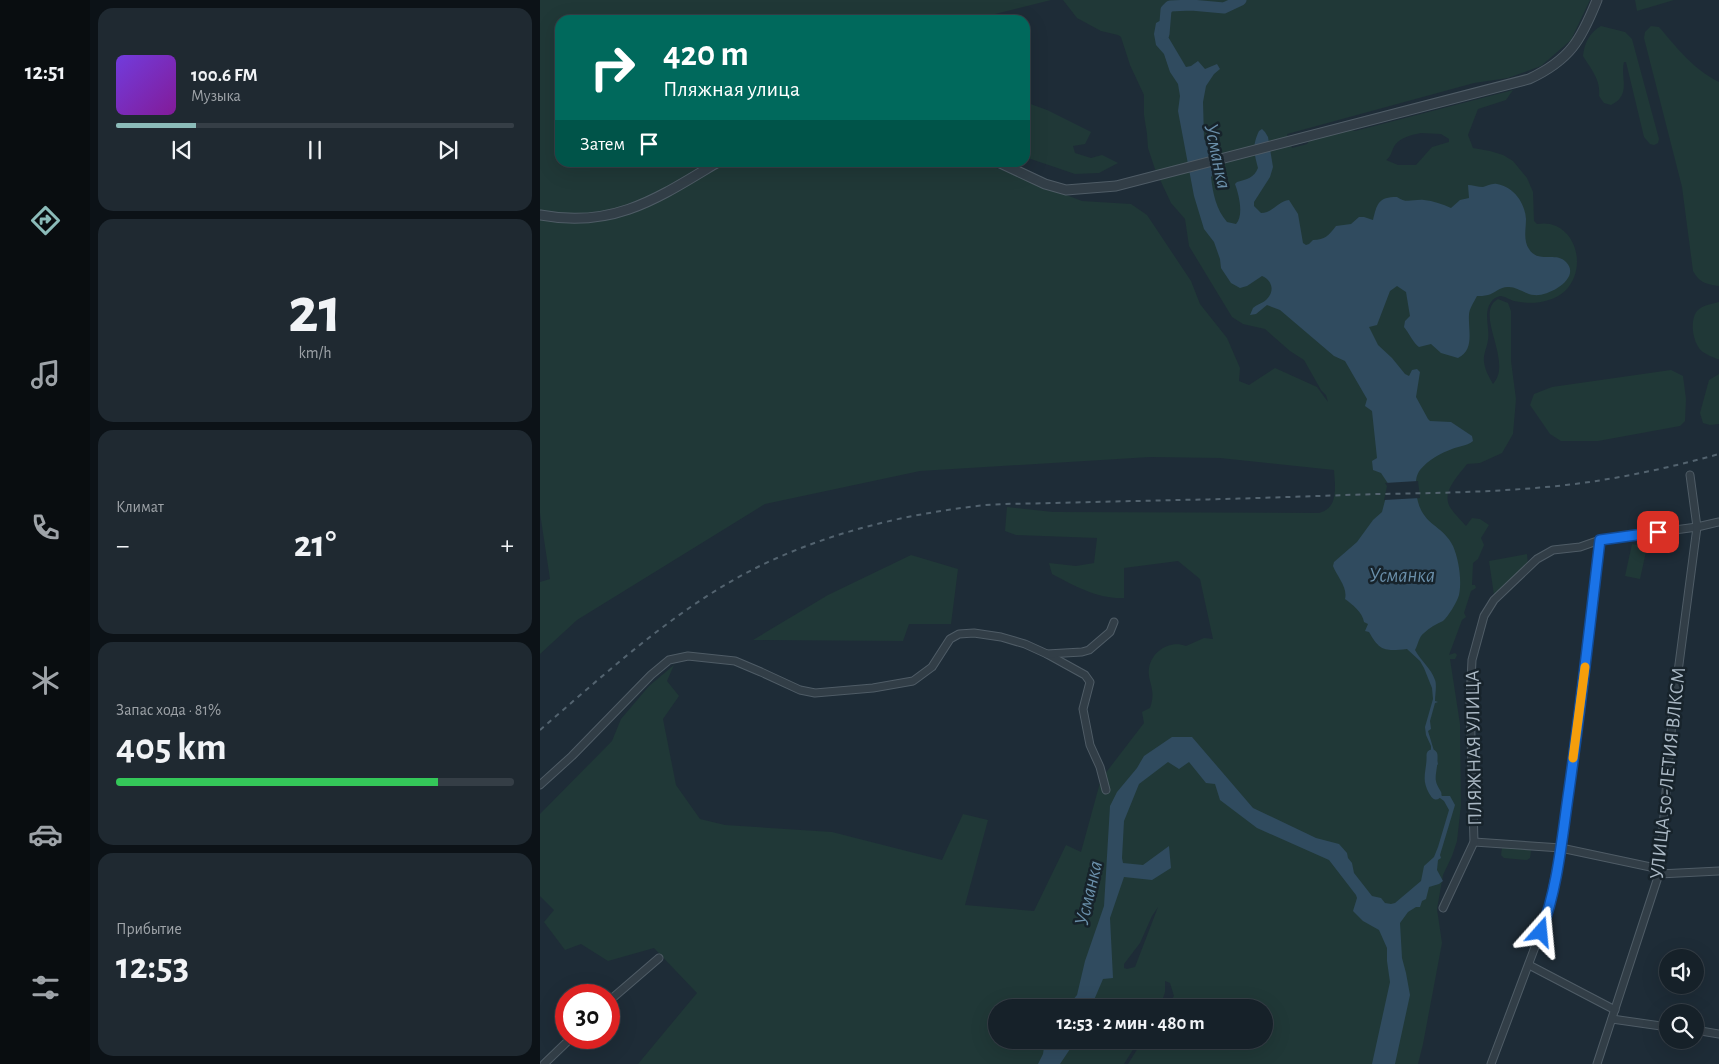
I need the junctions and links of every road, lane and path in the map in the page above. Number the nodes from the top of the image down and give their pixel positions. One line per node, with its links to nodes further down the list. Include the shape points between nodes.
1 (1598, 0): 3 (street, via 1577,43 1566,56 1550,69 1529,78 1116,186 1066,190)
2 (710, 167): 4 (street, via 673,190 622,211 595,218)
3 (1009, 167)
4 (540, 215)
5 (1690, 475): 7 (street, УЛИЦА 50-ЛЕТИЯ ВЛКСМ)
6 (1719, 522): 7 (street, ПЛЯЖНАЯ УЛИЦА)
7 (1697, 527): 8 (street, ПЛЯЖНАЯ УЛИЦА); 15 (street, УЛИЦА 50-ЛЕТИЯ ВЛКСМ, via 1673,710)
8 (1600, 540): 13 (street, ПЛЯЖНАЯ УЛИЦА, via 1580,547 1553,550 1537,559 1494,600 1484,616 1472,660 1470,702); 14 (street)
9 (1114, 622): 10 (street, via 1110,632 1089,650)
10 (1047, 654): 11 (street, via 1001,637 959,634 950,638 932,666 914,681 815,693 800,690 735,661 688,656 668,660); 12 (street, via 1085,675 1090,682 1083,709 1090,745)
11 (540, 786)
12 (1106, 790)
13 (1474, 842): 14 (street); 17 (street, ПЛЯЖНАЯ УЛИЦА)
14 (1561, 848): 15 (street); 19 (street, via 1547,915)
15 (1659, 871): 16 (street); 21 (street, УЛИЦА 50-ЛЕТИЯ ВЛКСМ)
16 (1719, 871)
17 (1443, 908)
18 (659, 958): 20 (street)
19 (1528, 965): 21 (street); 28 (street)
20 (620, 992)
21 (1615, 1010): 22 (street, УЛИЦА 50-ЛЕТИЯ ВЛКСМ)
22 (1612, 1019): 23 (street); 29 (street, УЛИЦА 50-ЛЕТИЯ ВЛКСМ)
23 (1659, 1026)
24 (1704, 1032): 25 (street)
25 (1719, 1034)
26 (560, 1049): 27 (street)
27 (544, 1064)
28 (1491, 1064)
29 (1597, 1064)

